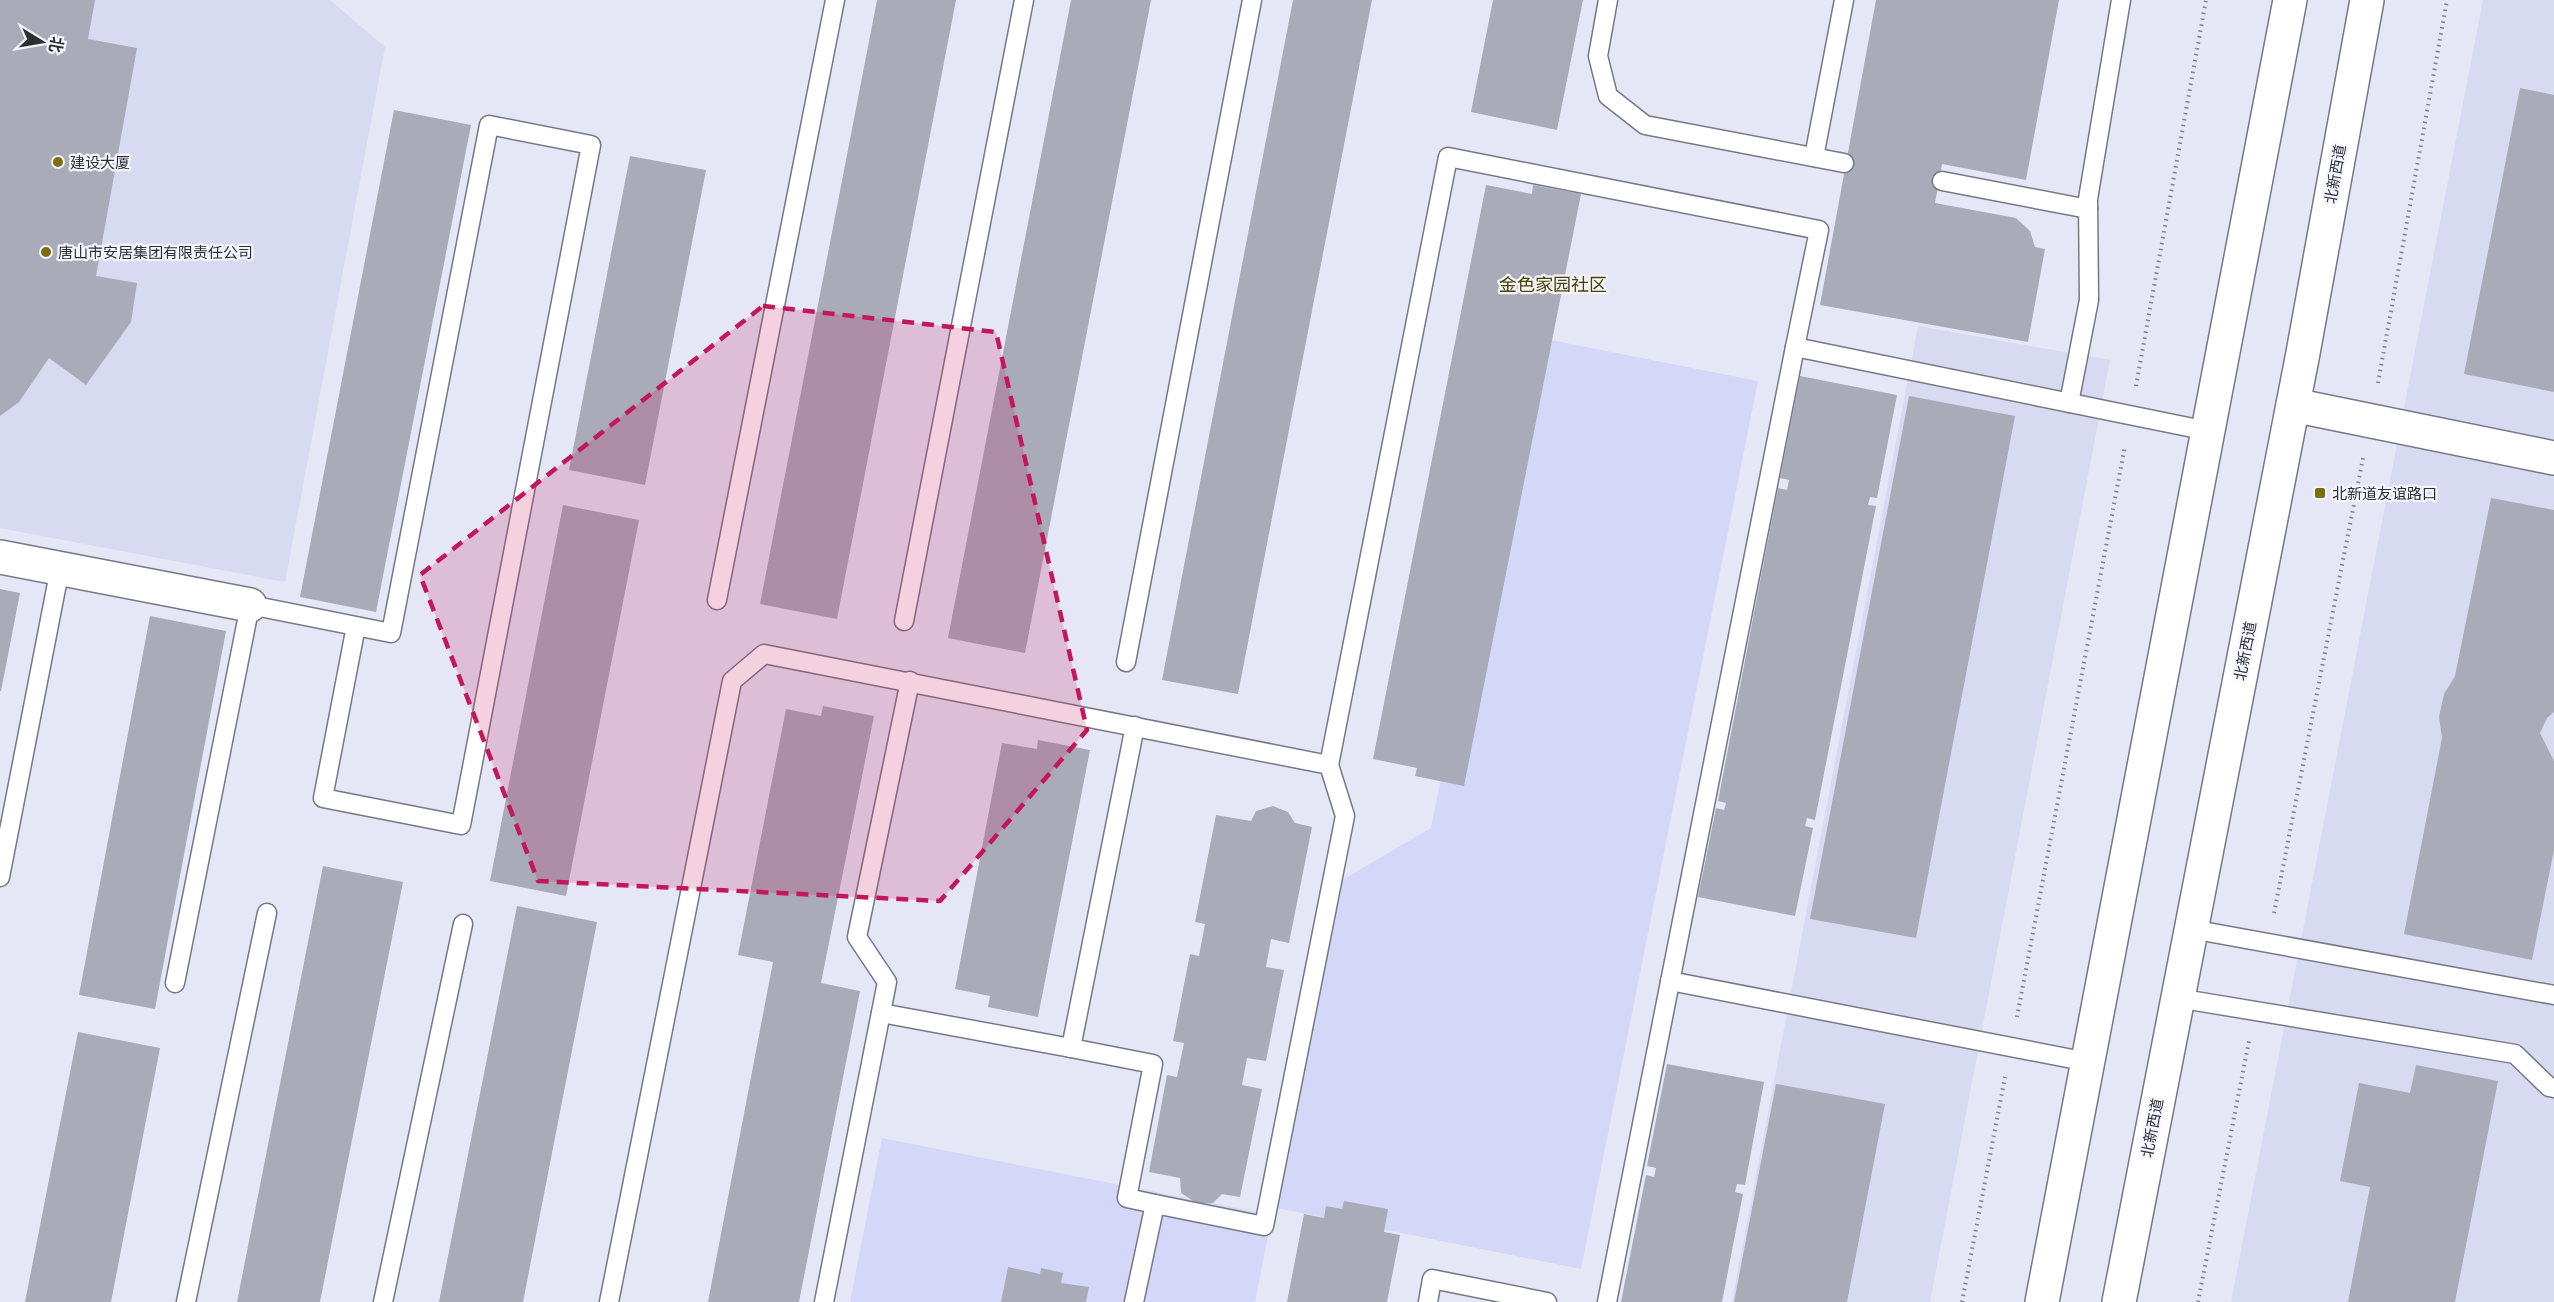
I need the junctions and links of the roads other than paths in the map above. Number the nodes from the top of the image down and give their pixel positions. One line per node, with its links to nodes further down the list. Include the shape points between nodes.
1 (835, 0): 20 (lane)
2 (1024, 0): 22 (lane)
3 (1252, 0): 24 (lane)
4 (1608, 0): 9 (lane, via 1598,56 1608,96 1644,125)
5 (1844, 0): 9 (lane)
6 (2121, 0): 12 (lane)
7 (2290, 0): 16 (main road)
8 (2367, 0): 15 (main road, 北新西道)
9 (1814, 157): 10 (lane)
10 (1844, 163)
11 (1942, 182): 12 (lane)
12 (2088, 209): 14 (lane, via 2089,300)
13 (1795, 347): 14 (lane); 27 (lane, via 1819,230 1448,157); 32 (lane)
14 (2069, 403): 16 (lane)
15 (2293, 405): 17 (main road); 31 (main road, 北新西道)
16 (2208, 431): 38 (main road)
17 (2554, 458)
18 (0, 557): 19 (main road)
19 (60, 568): 21 (main road); 28 (lane)
20 (717, 600)
21 (250, 605): 23 (lane); 33 (lane)
22 (904, 621)
23 (356, 626): 23 (lane, via 391,633 489,125 591,145 461,825 323,798)
24 (1126, 662)
25 (910, 681): 26 (lane); 36 (lane, via 857,938 887,982); 43 (lane, via 764,654 732,681)
26 (1135, 726): 27 (lane); 37 (lane)
27 (1329, 765): 40 (lane, via 1345,816 1264,1226)
28 (0, 877)
29 (267, 913): 41 (lane)
30 (463, 924): 42 (lane)
31 (2191, 929): 34 (lane); 35 (main road, 北新西道)
32 (1670, 981): 38 (lane); 48 (lane)
33 (175, 983)
34 (2554, 995)
35 (2177, 998): 39 (lane, via 2515,1054); 50 (main road, 北新西道)
36 (882, 1013): 37 (lane); 44 (lane)
37 (1071, 1048): 40 (lane, via 1153,1064 1127,1198)
38 (2088, 1062): 49 (main road)
39 (2554, 1088)
40 (1155, 1204): 45 (lane)
41 (186, 1302)
42 (383, 1302)
43 (609, 1302)
44 (824, 1302)
45 (1134, 1302)
46 (1428, 1302): 47 (lane, via 1432,1279)
47 (1547, 1302)
48 (1607, 1302)
49 (2042, 1302)
50 (2119, 1302)

